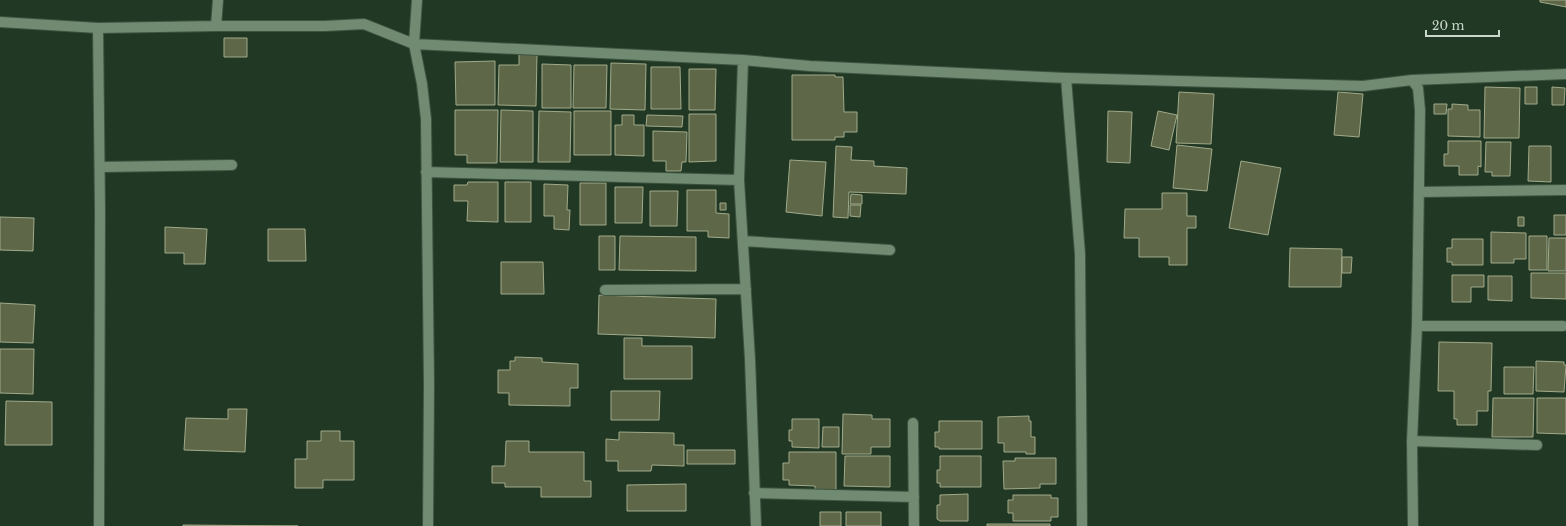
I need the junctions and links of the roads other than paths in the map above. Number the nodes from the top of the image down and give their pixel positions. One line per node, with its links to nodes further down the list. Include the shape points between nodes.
1 (218, 0): 4 (street)
2 (417, 0): 6 (street)
3 (0, 22): 5 (street)
4 (216, 26): 5 (street); 6 (street, via 364,24)
5 (98, 28): 12 (street)
6 (414, 44): 7 (street); 13 (street, via 426,119)
7 (743, 60): 9 (street); 14 (street)
8 (1566, 74): 10 (street)
9 (1066, 78): 10 (street, via 1363,86); 32 (street, via 1080,254)
10 (1412, 80): 16 (street, via 1418,88 1420,110)
11 (232, 165): 12 (street)
12 (100, 167): 28 (street)
13 (426, 172): 14 (street); 29 (street)
14 (739, 180): 17 (street)
15 (1566, 190): 16 (street)
16 (1419, 192): 21 (street)
17 (743, 241): 18 (street); 19 (street)
18 (890, 250)
19 (746, 289): 20 (street); 26 (street)
20 (605, 290)
21 (1417, 326): 22 (street); 24 (street)
22 (1563, 326)
23 (913, 423): 27 (street)
24 (1412, 441): 25 (street); 33 (street)
25 (1538, 445)
26 (754, 493): 27 (street); 30 (street)
27 (914, 497): 31 (street)
28 (99, 526)
29 (428, 526)
30 (756, 526)
31 (914, 526)
32 (1082, 526)
33 (1413, 526)

